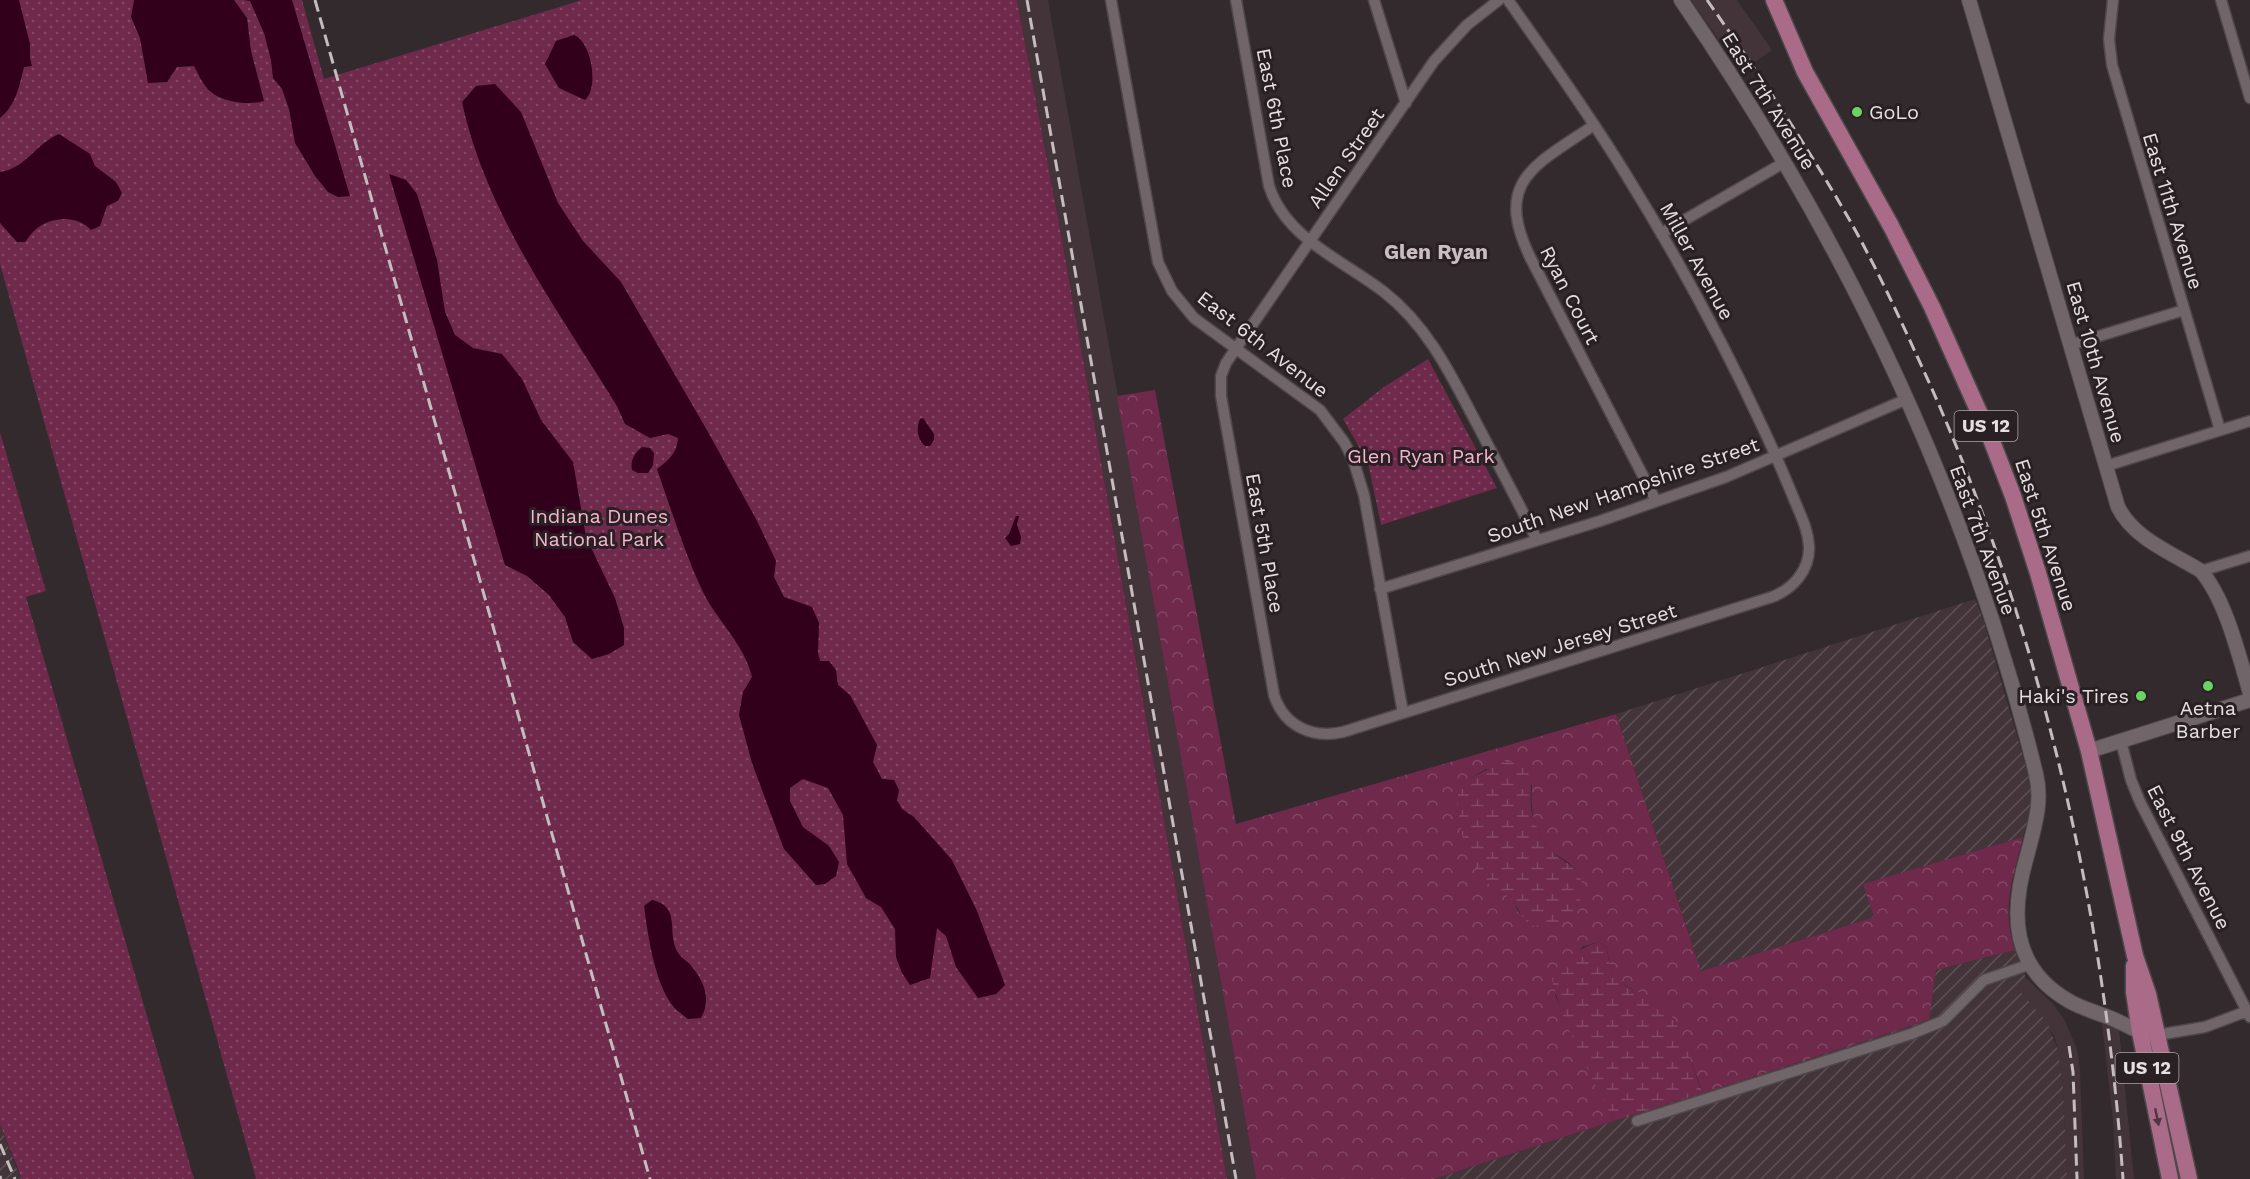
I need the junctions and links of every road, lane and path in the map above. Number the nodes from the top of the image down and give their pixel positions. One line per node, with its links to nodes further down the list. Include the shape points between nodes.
1 (1111, 0): 19 (street, East 6th Avenue, via 1158,262 1182,305)
2 (1236, 0): 16 (street, East 6th Place, via 1271,192 1288,222)
3 (1374, 0): 12 (street)
4 (1499, 0): 12 (street, Allen Street, via 1445,47)
5 (1508, 0): 13 (street, Miller Avenue)
6 (1681, 0): 14 (street, East 7th Avenue)
7 (1774, 0): 36 (main road, East 5th Avenue / US 12, via 1805,72 1932,307 1991,439 2038,573)
8 (1969, 0): 18 (street, East 10th Avenue)
9 (2113, 0): 17 (street, East 11th Avenue, via 2109,39 2112,65)
10 (2221, 0): 11 (street)
11 (2250, 98)
12 (1406, 103): 16 (street, Allen Street)
13 (1594, 125): 15 (street, Miller Avenue); 25 (street, Ryan Court, via 1533,169 1523,182 1515,217 1531,259)
14 (1785, 162): 15 (street); 20 (street, East 7th Avenue, via 1866,310)
15 (1662, 233): 23 (street, Miller Avenue, via 1735,369)
16 (1311, 241): 19 (street, Allen Street); 26 (street, East 6th Place, via 1385,292 1424,332 1443,360)
17 (2184, 310): 18 (street); 22 (street, East 11th Avenue)
18 (2070, 345): 24 (street, East 10th Avenue)
19 (1236, 350): 30 (street, East 6th Avenue, via 1320,410 1344,442 1359,477); 34 (street, East 5th Place, via 1221,376 1221,396 1271,683 1282,713)
20 (1907, 399): 23 (street, South New Hampshire Street); 37 (street, East 7th Avenue, via 1986,603 2036,774 2039,804 2016,905 2019,936)
21 (2250, 421): 22 (street)
22 (2220, 430): 24 (street)
23 (1776, 456): 25 (street, South New Hampshire Street); 28 (street, Miller Avenue, via 1806,530)
24 (2106, 466): 29 (street, East 10th Avenue, via 2118,507 2128,523)
25 (1656, 501): 26 (street, South New Hampshire Street)
26 (1538, 540): 30 (street, South New Hampshire Street)
27 (2250, 556): 29 (street)
28 (1807, 562): 33 (street, South New Jersey Street, via 1794,584 1783,593)
29 (2201, 571): 31 (street, East 10th Avenue, via 2219,599)
30 (1380, 589): 33 (street, East 6th Avenue)
31 (2250, 693)
32 (2250, 700): 35 (street)
33 (1403, 713): 34 (street, South New Jersey Street, via 1333,734)
34 (1308, 732)
35 (2121, 741): 36 (street); 38 (street, East 9th Avenue, via 2140,802)
36 (2089, 752): 39 (main road, East 5th Avenue / US 12, via 2135,956 2134,992)
37 (2031, 964): 39 (street, East 7th Avenue, via 2064,998); 40 (street, via 1984,980 1943,1021 1911,1034)
38 (2249, 1013): 39 (street, via 2205,1027)
39 (2148, 1034): 41 (main road, East 5th Avenue / US 12, one-way to 41); 42 (main road, East 5th Avenue / US 12)
40 (1637, 1121)
41 (2170, 1179)
42 (2189, 1179)

